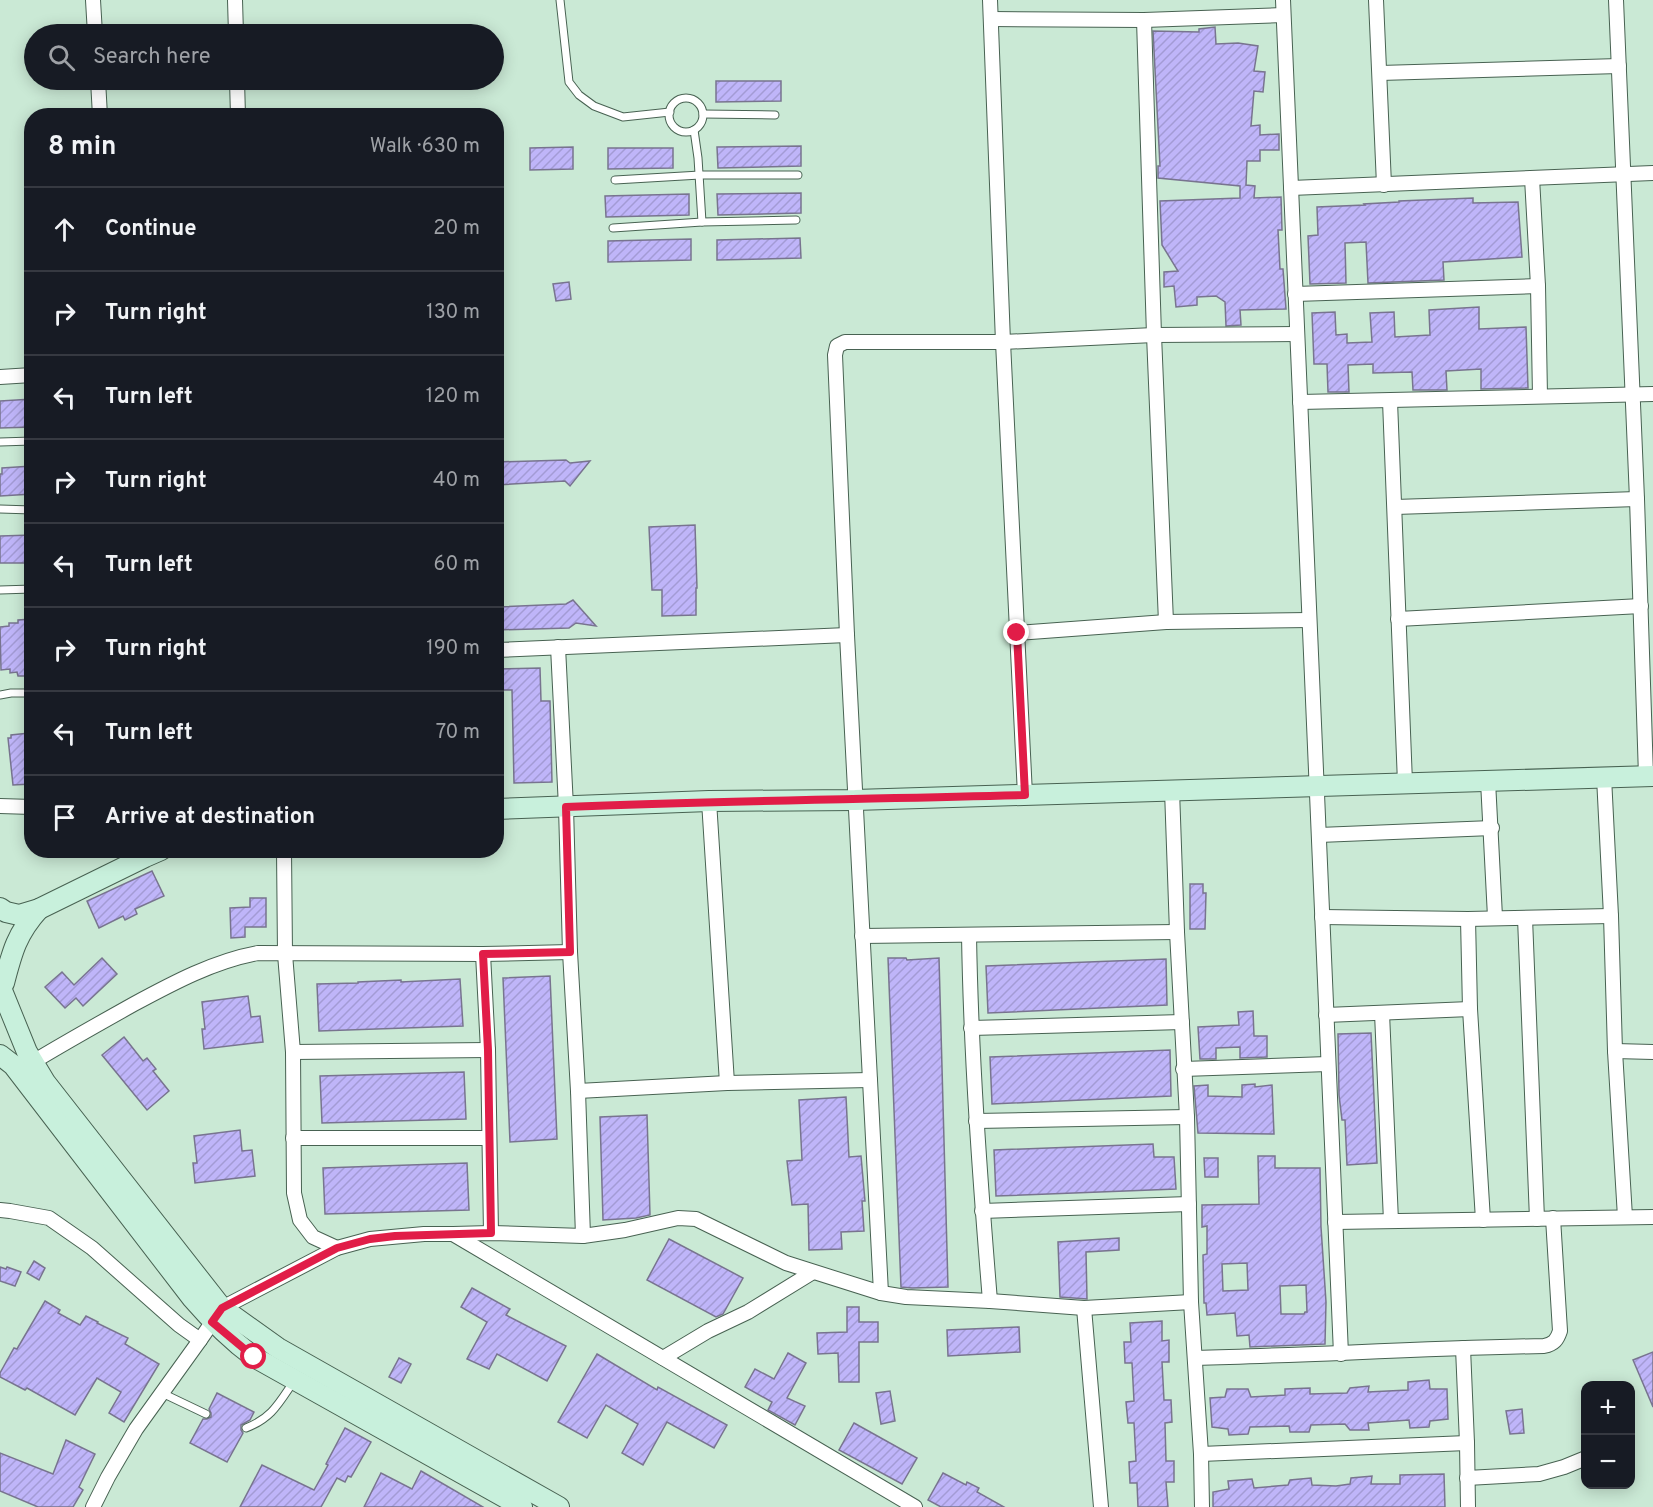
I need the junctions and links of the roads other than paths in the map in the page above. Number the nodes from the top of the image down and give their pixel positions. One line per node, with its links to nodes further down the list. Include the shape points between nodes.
1 (93, 0): 11 (street)
2 (235, 0): 12 (street)
3 (560, 0): 19 (lane, via 569,82 579,95 594,106 623,117)
4 (990, 0): 9 (street)
5 (1283, 0): 8 (street)
6 (1377, 0): 14 (street)
7 (1616, 0): 13 (street)
8 (1283, 15): 10 (street); 30 (street)
9 (991, 19): 10 (street); 38 (street)
10 (1144, 20): 37 (street)
11 (94, 24)
12 (236, 24)
13 (1619, 66): 14 (street); 24 (street)
14 (1380, 73): 29 (street)
15 (99, 90): 17 (street)
16 (237, 90): 18 (street)
17 (100, 108)
18 (238, 108)
19 (670, 112): 20 (lane, via 675,103 693,99); 22 (lane, via 676,129)
20 (703, 114): 21 (lane); 22 (lane, via 701,124)
21 (774, 115)
22 (694, 130): 25 (lane)
23 (1653, 173): 24 (street)
24 (1623, 174): 27 (street); 41 (street)
25 (700, 175): 26 (lane); 28 (lane); 32 (lane)
26 (798, 175)
27 (1532, 178): 29 (street); 34 (street)
28 (615, 180)
29 (1384, 185): 30 (street)
30 (1291, 188): 35 (street)
31 (796, 220): 32 (lane)
32 (702, 222): 33 (lane)
33 (614, 228)
34 (1538, 286): 35 (street); 43 (street)
35 (1295, 294): 36 (street)
36 (1297, 334): 37 (street); 45 (street)
37 (1154, 336): 38 (street); 57 (street)
38 (1003, 342): 58 (street); 59 (street, via 846,342 837,346)
39 (24, 376): 40 (street)
40 (0, 377)
41 (1633, 394): 42 (street); 43 (street); 48 (street)
42 (1653, 394)
43 (1540, 396): 44 (street)
44 (1390, 401): 45 (street); 49 (street)
45 (1300, 402): 56 (street)
46 (24, 441): 47 (lane)
47 (0, 442)
48 (1637, 499): 49 (street); 54 (street)
49 (1395, 507): 55 (street)
50 (0, 509): 51 (lane)
51 (24, 510)
52 (24, 589): 53 (lane)
53 (0, 590)
54 (1641, 606): 55 (street); 64 (street)
55 (1398, 619): 67 (street)
56 (1309, 620): 57 (street); 68 (street)
57 (1166, 622): 58 (street)
58 (1017, 633): 70 (street)
59 (847, 635): 60 (street); 71 (street)
60 (558, 647): 61 (street); 75 (street)
61 (504, 650)
62 (24, 693): 63 (lane)
63 (0, 695)
64 (1650, 776): 65 (street)
65 (1604, 777): 66 (street); 83 (street)
66 (1488, 781): 67 (street); 77 (street)
67 (1405, 783): 68 (street)
68 (1317, 786): 69 (street); 78 (street)
69 (1172, 790): 70 (street); 88 (street)
70 (1025, 795): 71 (street)
71 (855, 800): 72 (street); 90 (street)
72 (709, 801): 75 (street); 109 (street)
73 (0, 806): 74 (street)
74 (24, 807)
75 (566, 807): 76 (street); 91 (street)
76 (504, 809)
77 (1492, 828): 78 (street); 85 (street)
78 (1318, 835): 84 (street)
79 (140, 858): 82 (street)
80 (284, 858): 92 (street)
81 (0, 908): 82 (street, via 19,915)
82 (39, 909): 94 (street, via 17,939)
83 (1611, 916): 86 (street); 101 (street)
84 (1322, 917): 87 (street); 97 (street)
85 (1496, 917): 86 (street); 87 (street)
86 (1525, 918): 122 (street)
87 (1468, 919): 95 (street)
88 (1177, 932): 89 (street); 98 (street)
89 (969, 934): 90 (street); 99 (street)
90 (862, 936): 108 (street)
91 (570, 952): 93 (street); 110 (street)
92 (285, 954): 93 (street); 102 (street); 105 (street, via 235,957 173,983)
93 (483, 954): 100 (street)
94 (2, 987): 105 (street)
95 (1470, 1009): 96 (street); 123 (street)
96 (1382, 1013): 97 (street); 124 (street)
97 (1326, 1015): 106 (street)
98 (1182, 1022): 99 (street); 107 (street)
99 (971, 1028): 113 (street)
100 (488, 1050): 102 (street); 115 (street)
101 (1615, 1051): 103 (street); 119 (street)
102 (293, 1052): 114 (street)
103 (1653, 1052)
104 (0, 1055): 111 (street)
105 (33, 1062): 111 (street)
106 (1328, 1064): 107 (street); 125 (street)
107 (1183, 1069): 112 (street)
108 (870, 1080): 109 (street); 131 (street)
109 (727, 1083): 110 (street)
110 (578, 1091): 128 (street)
111 (49, 1100): 135 (street)
112 (1187, 1117): 113 (street); 116 (street)
113 (975, 1121): 118 (street)
114 (293, 1138): 115 (street); 129 (street, via 294,1193 300,1220 314,1237)
115 (489, 1138): 126 (street)
116 (1189, 1204): 118 (street); 133 (street)
117 (0, 1210): 136 (street, via 49,1218 92,1248)
118 (982, 1210): 132 (street)
119 (1624, 1217): 120 (street); 121 (street)
120 (1653, 1217)
121 (1553, 1218): 122 (street); 137 (street, via 1560,1331 1555,1341 1544,1346)
122 (1537, 1219): 123 (street)
123 (1483, 1220): 124 (street)
124 (1391, 1221): 125 (street)
125 (1335, 1222): 138 (street)
126 (491, 1233): 127 (street); 128 (street)
127 (453, 1234): 129 (street, via 370,1239); 139 (street)
128 (583, 1236): 130 (street, via 678,1218 696,1219)
129 (337, 1248): 135 (street)
130 (813, 1272): 131 (street); 139 (street)
131 (881, 1293): 132 (street)
132 (990, 1301): 134 (street)
133 (1191, 1302): 134 (street); 140 (street)
134 (1084, 1308): 155 (street)
135 (217, 1315): 136 (street); 141 (street, via 254,1357); 145 (street, via 278,1348)
136 (200, 1340): 142 (street)
137 (1463, 1348): 138 (street); 146 (street)
138 (1341, 1354): 140 (street)
139 (663, 1358): 154 (street)
140 (1196, 1358): 147 (street)
141 (296, 1380): 144 (lane, via 270,1415); 145 (street)
142 (162, 1393): 143 (lane); 151 (street, via 136,1429)
143 (206, 1414)
144 (246, 1428)
145 (406, 1431): 150 (street)
146 (1467, 1443): 147 (street); 149 (street)
147 (1201, 1454): 156 (street)
148 (1581, 1460): 149 (street, via 1539,1474)
149 (1467, 1478): 157 (street)
150 (498, 1483): 152 (street); 153 (street)
151 (93, 1507)
152 (522, 1507)
153 (559, 1507)
154 (915, 1507)
155 (1101, 1507)
156 (1202, 1507)
157 (1468, 1507)

